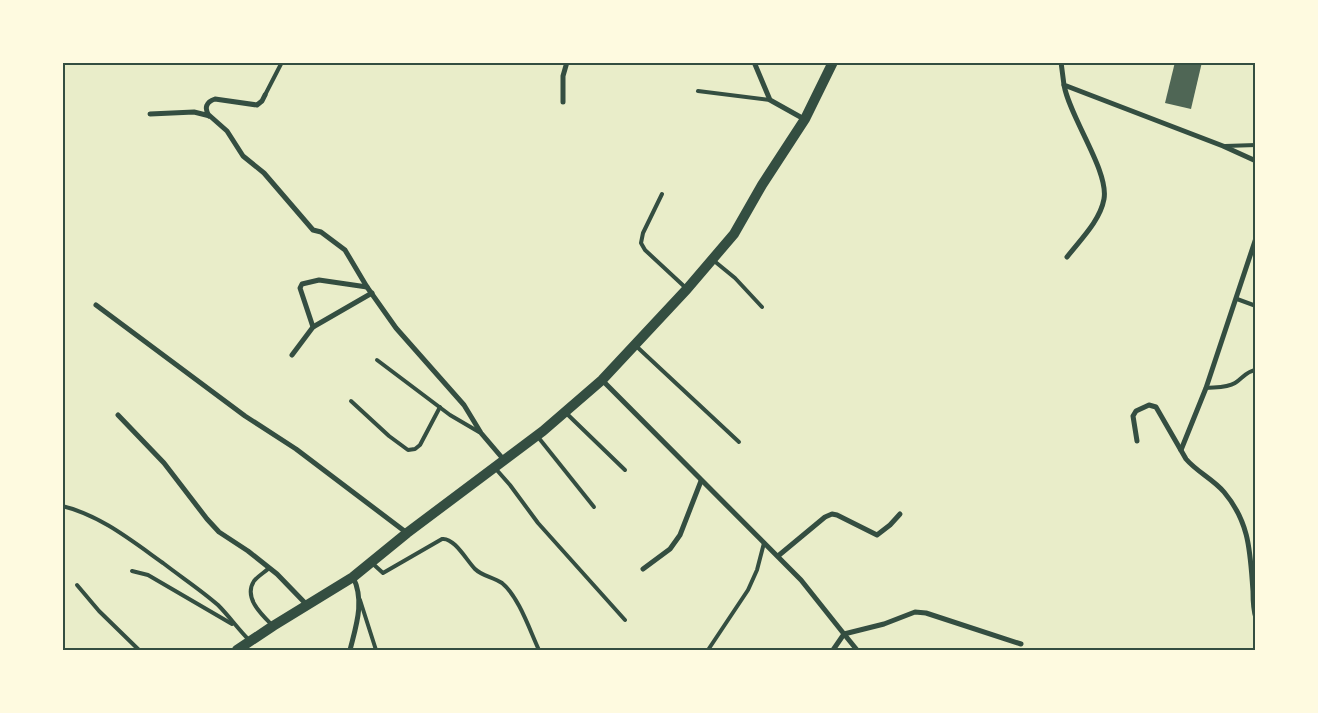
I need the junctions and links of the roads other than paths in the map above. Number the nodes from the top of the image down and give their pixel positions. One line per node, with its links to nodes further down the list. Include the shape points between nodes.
1 (282, 62): 8 (lane)
2 (567, 62): 10 (street, via 563,76)
3 (754, 62): 9 (street)
4 (832, 62): 13 (main road)
5 (1061, 62): 6 (street)
6 (1064, 84): 15 (street); 19 (street, via 1070,106 1102,177 1104,192 1094,221)
7 (698, 91): 9 (lane)
8 (265, 95): 12 (street, via 257,105 210,100 206,109)
9 (770, 100): 13 (street)
10 (563, 102)
11 (150, 114): 12 (street, via 194,112)
12 (210, 116): 21 (street, via 228,131 243,156 264,173 313,230 321,232 345,250)
13 (805, 119): 20 (main road, via 734,234)
14 (1256, 145): 15 (lane)
15 (1223, 146): 16 (street)
16 (1256, 161)
17 (662, 194): 22 (lane, via 642,242 645,250)
18 (1256, 238): 24 (street)
19 (1067, 257)
20 (713, 260): 22 (main road); 27 (lane)
21 (367, 287): 23 (street); 28 (street, via 319,280 302,284 300,288)
22 (687, 289): 29 (main road)
23 (372, 293): 28 (street); 39 (street, via 412,348 464,405)
24 (1236, 299): 26 (lane); 34 (street)
25 (96, 305): 51 (street)
26 (1256, 306)
27 (762, 307)
28 (312, 327): 30 (street)
29 (635, 345): 33 (main road); 42 (lane)
30 (292, 355)
31 (378, 360): 36 (lane)
32 (1256, 370): 34 (lane, via 1235,384)
33 (602, 380): 37 (main road); 47 (street)
34 (1206, 388): 43 (street)
35 (351, 401): 36 (lane, via 408,450 420,445)
36 (440, 407): 39 (lane)
37 (565, 412): 40 (main road); 46 (lane)
38 (118, 415): 55 (street, via 164,463 219,532)
39 (481, 433): 44 (street)
40 (537, 436): 44 (main road); 49 (lane)
41 (1137, 441): 43 (street, via 1133,416 1149,405 1156,407)
42 (739, 442)
43 (1180, 450): 62 (street, via 1192,465 1219,486 1243,521 1249,546)
44 (504, 460): 45 (main road)
45 (494, 467): 51 (main road); 63 (lane)
46 (625, 470)
47 (701, 481): 52 (street); 56 (street, via 680,535 670,549)
48 (62, 506): 64 (lane, via 99,521 138,546 212,601)
49 (594, 507)
50 (900, 514): 53 (street, via 877,535 837,515 825,516)
51 (407, 533): 54 (main road)
52 (764, 543): 53 (street); 74 (lane, via 748,590)
53 (778, 556): 66 (street)
54 (371, 562): 58 (main road); 73 (lane, via 384,573 442,539 449,540 474,569 507,588)
55 (269, 568): 61 (street); 65 (lane, via 254,581 251,590 255,607)
56 (643, 569)
57 (132, 571): 64 (lane, via 148,575)
58 (353, 577): 60 (street); 61 (main road)
59 (77, 585): 69 (lane)
60 (360, 599): 71 (street); 72 (lane)
61 (307, 606): 65 (main road)
62 (1256, 618)
63 (625, 620)
64 (236, 626): 67 (lane)
65 (272, 626): 67 (main road)
66 (844, 634): 68 (street, via 915,612); 75 (street); 76 (street)
67 (250, 641): 70 (main road)
68 (1021, 644)
69 (139, 650)
70 (237, 650)
71 (350, 650)
72 (376, 650)
73 (539, 650)
74 (708, 650)
75 (832, 650)
76 (857, 650)

